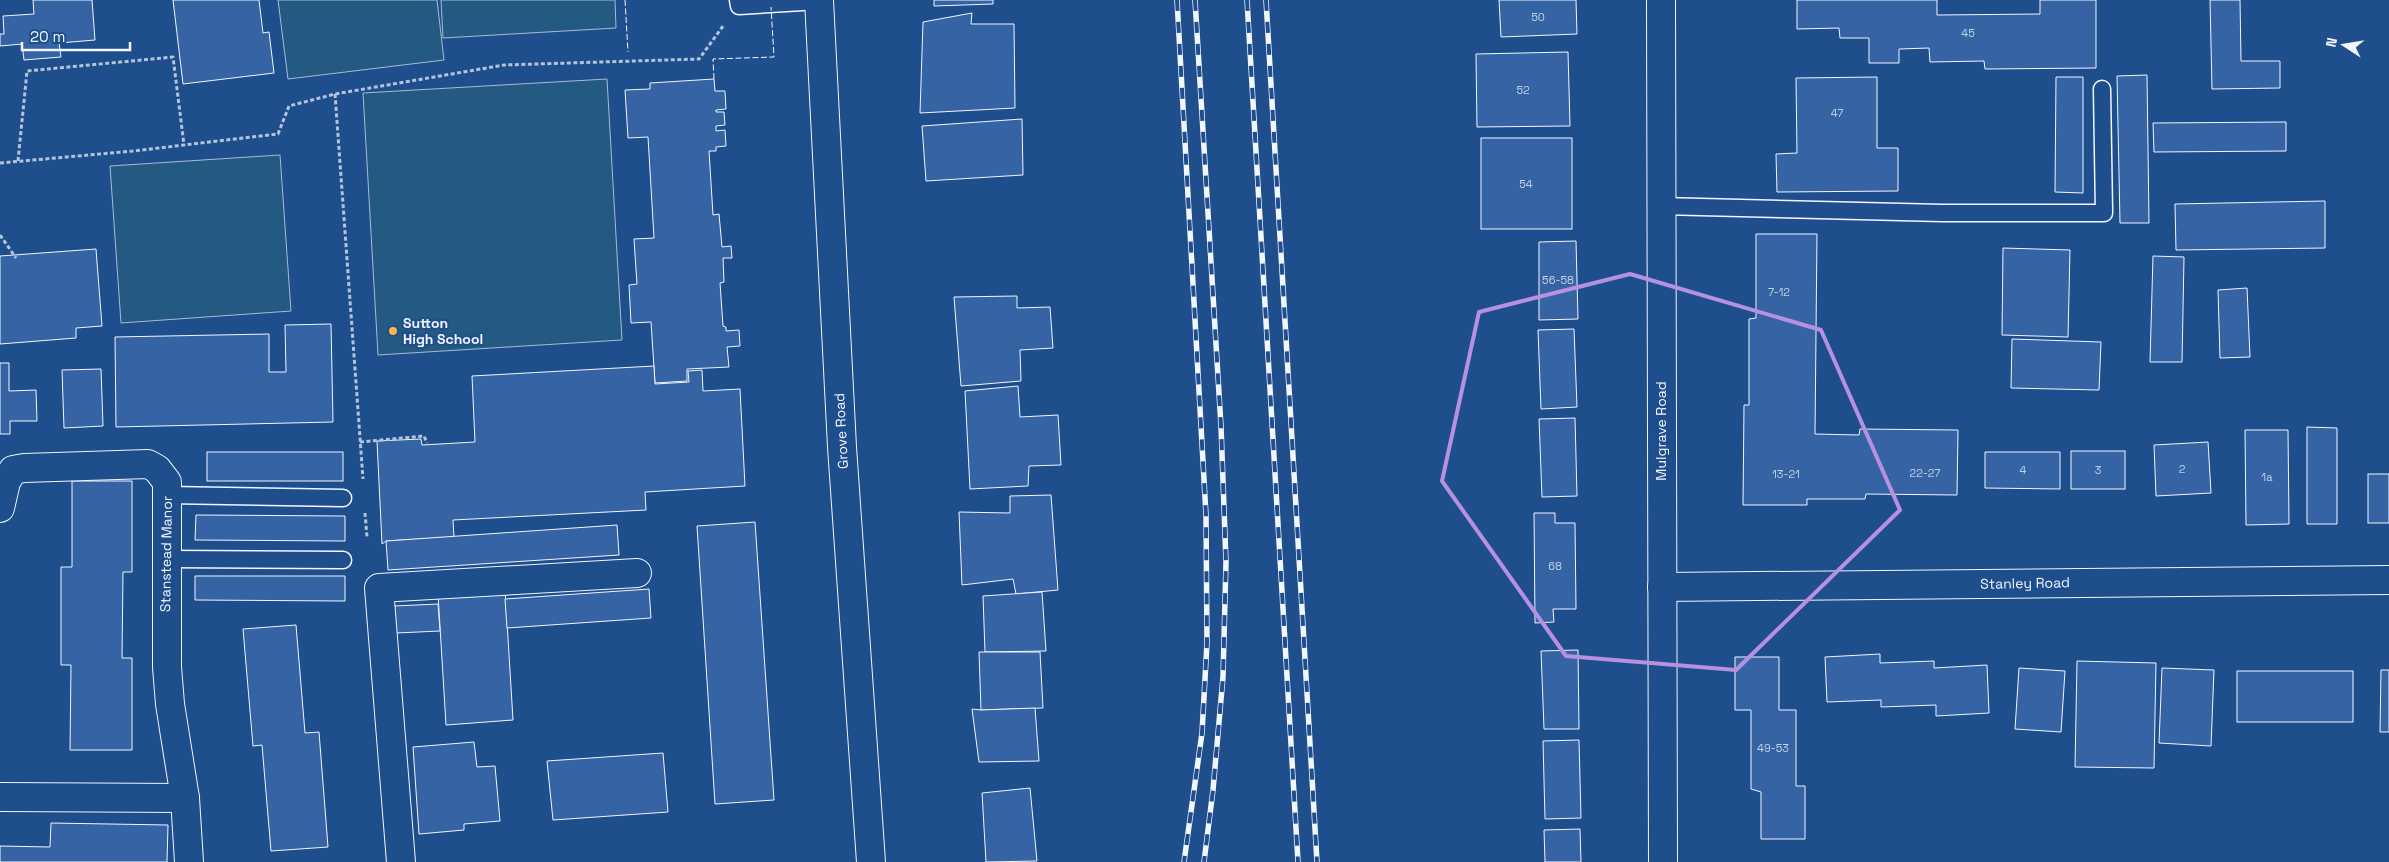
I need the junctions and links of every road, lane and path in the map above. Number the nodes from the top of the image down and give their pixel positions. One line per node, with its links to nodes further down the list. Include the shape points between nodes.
1 (819, 0): 3 (lane); 29 (street, Grove Road, via 842,447)
2 (1661, 0): 9 (street, Mulgrave Road)
3 (738, 3): 5 (path, via 699,59 504,65)
4 (2102, 89): 9 (lane, via 2104,213 1942,213)
5 (335, 94): 6 (path, via 289,106 278,134); 12 (path)
6 (184, 145): 7 (path); 7 (path, via 173,57 27,71)
7 (18, 161): 8 (path)
8 (0, 163)
9 (1661, 206): 24 (street, Mulgrave Road)
10 (0, 235): 11 (path)
11 (16, 258)
12 (360, 442): 13 (path, via 424,436); 14 (path)
13 (427, 443)
14 (363, 480)
15 (167, 495): 16 (lane); 17 (street, Stanstead Manor, via 167,482 148,464 24,468 13,470 6,482); 20 (street, Stanstead Manor)
16 (343, 498)
17 (0, 508)
18 (365, 508): 19 (path)
19 (367, 537)
20 (166, 559): 21 (lane); 26 (street, Stanstead Manor, via 167,667)
21 (343, 560)
22 (637, 574): 28 (street, via 379,588)
23 (2389, 580): 24 (street, Stanley Road)
24 (1662, 587): 30 (street, Mulgrave Road)
25 (0, 797): 26 (street)
26 (185, 798): 27 (street, Stanstead Manor)
27 (189, 862)
28 (401, 862)
29 (871, 862)
30 (1663, 862)

